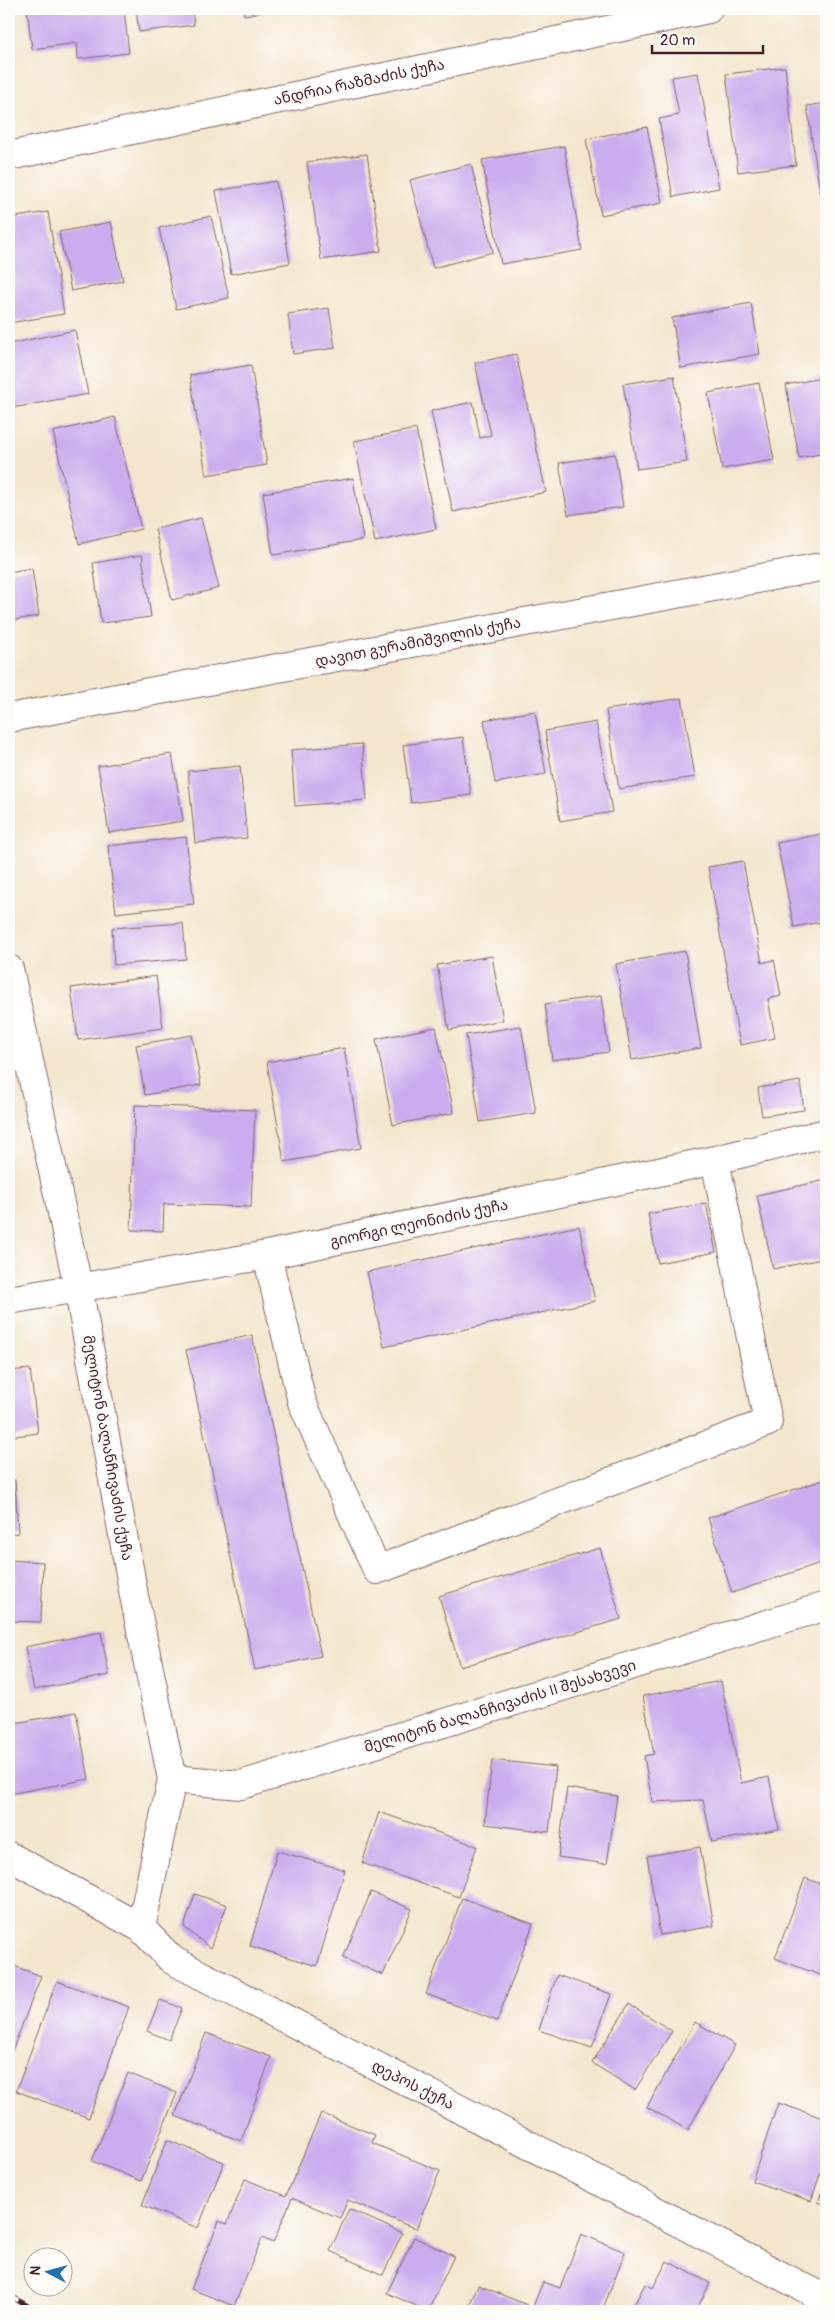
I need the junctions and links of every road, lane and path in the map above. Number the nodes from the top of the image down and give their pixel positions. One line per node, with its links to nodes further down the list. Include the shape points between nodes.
1 (708, 9): 2 (street, ანდრია რაზმაძის ქუჩა)
2 (9, 156)
3 (826, 566): 4 (street, დავით გურამიშვილის ქუჩა)
4 (9, 718)
5 (9, 969): 6 (street, მელიტონ ბალანჩივაძის ქუჩა)
6 (18, 1054): 10 (street, მელიტონ ბალანჩივაძის ქუჩა)
7 (826, 1133): 8 (street, გიორგი ლეონიძის ქუჩა)
8 (715, 1160): 9 (street, გიორგი ლეონიძის ქუჩა); 9 (street, via 768,1422 377,1570 302,1402)
9 (267, 1255): 10 (street, გიორგი ლეონიძის ქუჩა)
10 (78, 1286): 11 (street, გიორგი ლეონიძის ქუჩა); 13 (street, მელიტონ ბალანჩივაძის ქუჩა, via 134,1596)
11 (9, 1300)
12 (826, 1606): 13 (street, მელიტონ ბალანჩივაძის II შესახვევი, via 240,1785)
13 (172, 1779): 15 (street, მელიტონ ბალანჩივაძის ქუჩა)
14 (9, 1856): 15 (street, დეპოს ქუჩა)
15 (142, 1928): 16 (street, დეპოს ქუჩა, via 172,1960)
16 (826, 2299)

